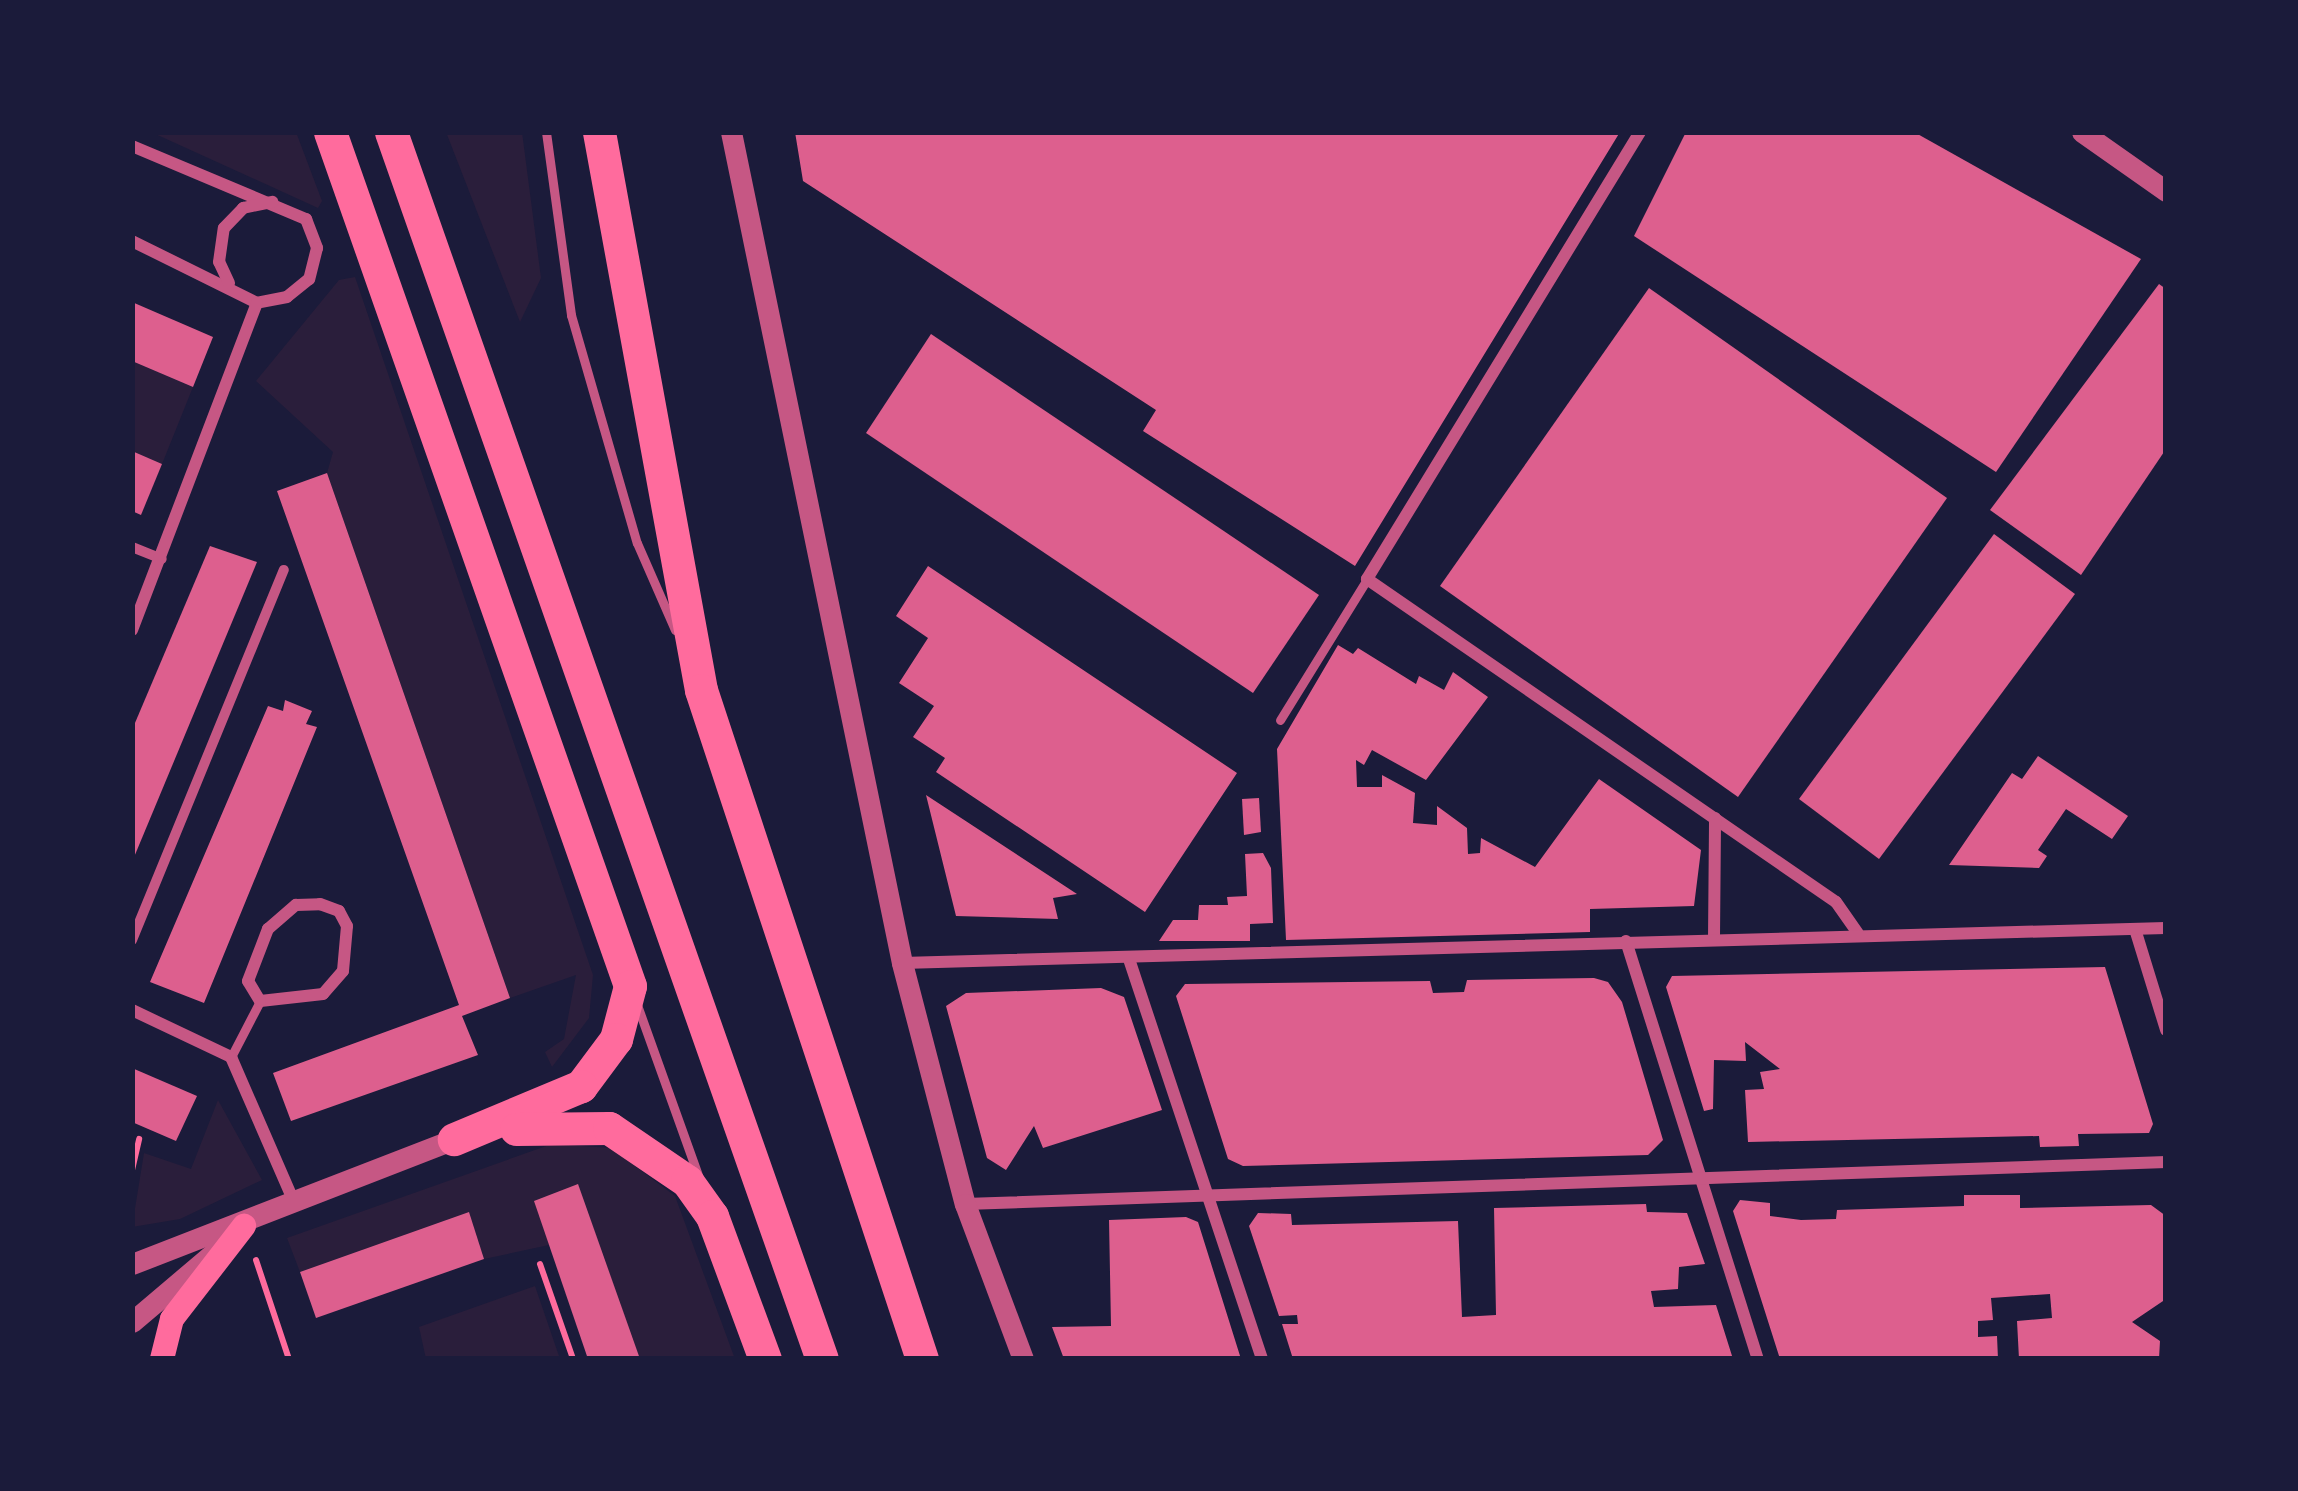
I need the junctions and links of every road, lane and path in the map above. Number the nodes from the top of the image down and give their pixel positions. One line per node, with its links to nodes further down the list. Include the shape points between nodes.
1 (330, 132): 30 (highway)
2 (392, 132): 52 (highway)
3 (546, 132): 19 (lane, via 571,315 638,543)
4 (598, 132): 19 (highway)
5 (731, 132): 29 (street)
6 (1640, 132): 17 (street)
7 (2092, 136): 9 (street)
8 (132, 146): 10 (street)
9 (2166, 191)
10 (273, 202): 12 (street, via 243,208 224,228 219,262); 13 (street, via 306,219 317,248 309,279 287,297)
11 (132, 241): 12 (street)
12 (229, 283): 13 (street)
13 (257, 303): 15 (street)
14 (132, 547): 15 (street)
15 (162, 560): 18 (street)
16 (284, 570): 26 (street)
17 (1367, 579): 20 (lane); 21 (street)
18 (132, 630)
19 (701, 690): 53 (highway)
20 (1280, 720)
21 (1714, 818): 24 (street, via 1835,902); 25 (street)
22 (2134, 928): 23 (street); 24 (street); 33 (street)
23 (2166, 928)
24 (1858, 933): 25 (street)
25 (1714, 938): 27 (street)
26 (132, 940)
27 (1626, 941): 28 (street); 39 (street)
28 (1129, 959): 29 (street); 40 (street)
29 (902, 963): 42 (street)
30 (630, 986): 36 (highway, via 616,1040 581,1086); 43 (lane)
31 (260, 1001): 31 (street, via 323,994 343,971 347,926 339,911 296,904 268,928 248,982); 34 (lane)
32 (132, 1010): 34 (street)
33 (2166, 1030)
34 (232, 1057): 41 (street)
35 (139, 1139): 38 (path)
36 (454, 1139): 41 (street); 43 (highway, via 546,1125 609,1128 660,1157)
37 (2166, 1162): 39 (street)
38 (132, 1170)
39 (1697, 1174): 40 (street); 56 (street)
40 (1206, 1192): 42 (street); 55 (street)
41 (295, 1203): 44 (street)
42 (965, 1204): 54 (street)
43 (712, 1216): 51 (highway)
44 (244, 1226): 45 (street); 47 (street); 48 (main road, via 172,1319); 49 (path)
45 (132, 1264)
46 (540, 1264): 50 (path)
47 (132, 1322)
48 (162, 1359)
49 (290, 1359)
50 (573, 1359)
51 (765, 1359)
52 (822, 1359)
53 (922, 1359)
54 (1023, 1359)
55 (1262, 1359)
56 (1758, 1359)

